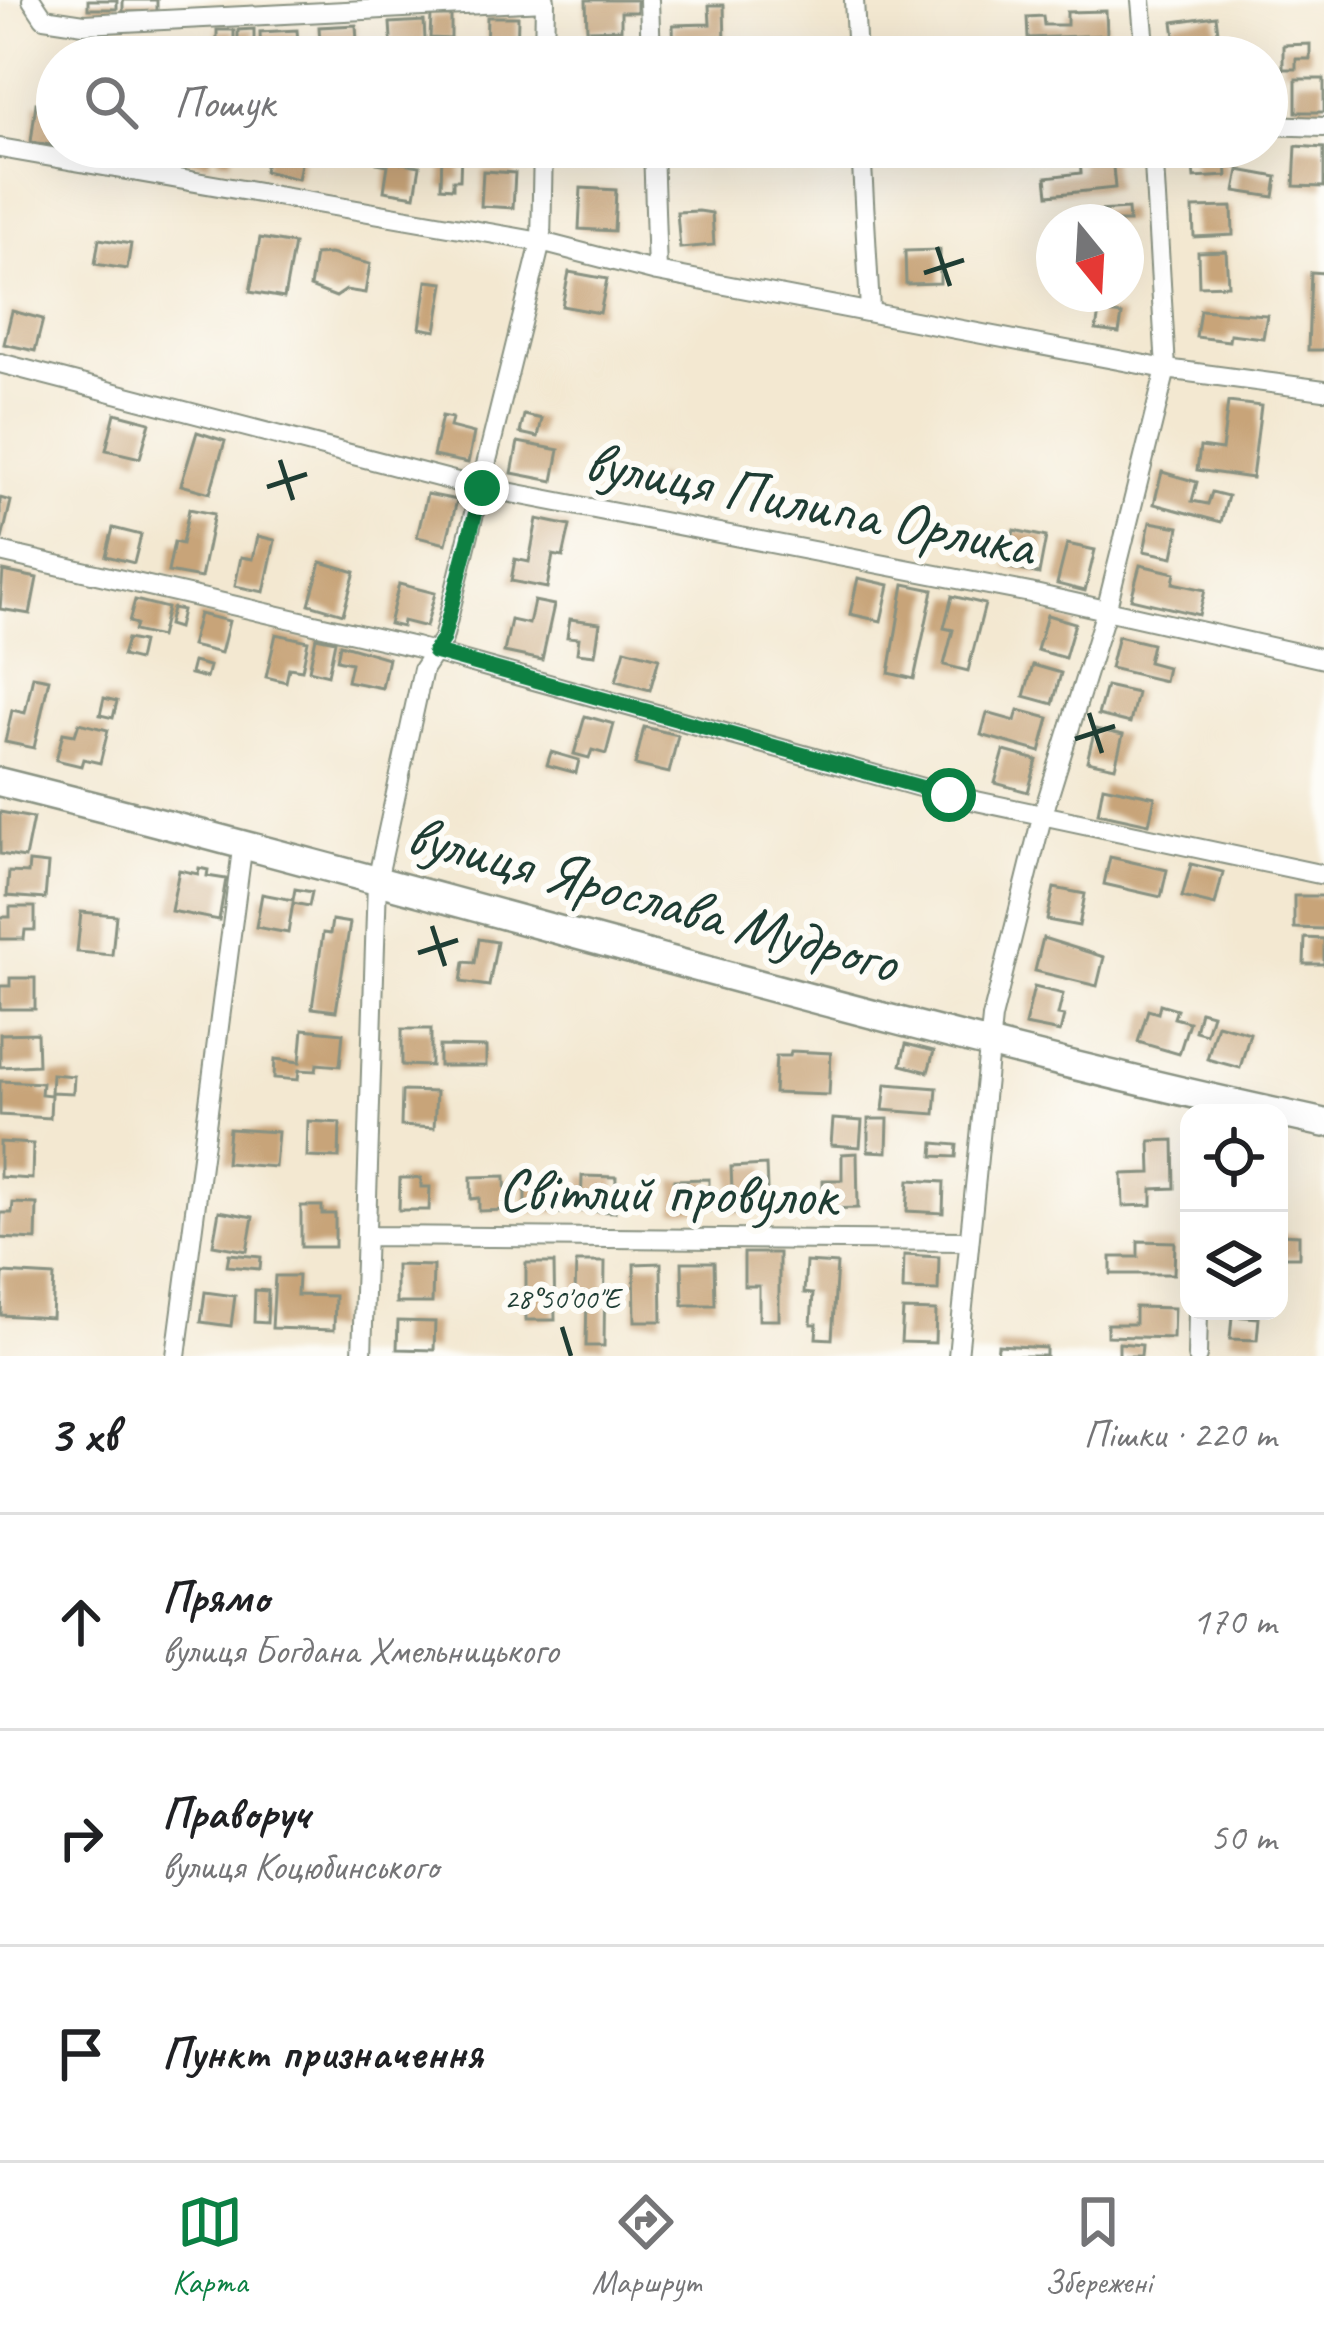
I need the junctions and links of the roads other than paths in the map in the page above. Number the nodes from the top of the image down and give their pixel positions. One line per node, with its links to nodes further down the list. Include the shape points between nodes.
1 (32, 0): 5 (street, via 44,18 84,24)
2 (649, 0): 7 (street)
3 (854, 0): 8 (street)
4 (1141, 0): 9 (street)
5 (545, 1): 6 (street)
6 (544, 36)
7 (650, 36)
8 (855, 36)
9 (1144, 36)
10 (1288, 126): 11 (street)
11 (1324, 127)
12 (0, 148): 13 (street)
13 (36, 154)
14 (115, 168): 19 (street)
15 (543, 168): 19 (street)
16 (654, 168): 20 (street)
17 (862, 168): 21 (street)
18 (1155, 168): 23 (street)
19 (541, 242): 20 (street); 25 (street)
20 (657, 272): 21 (street)
21 (869, 310): 23 (street)
22 (0, 363): 25 (street, вулиця Пилипа Орлика)
23 (1166, 369): 24 (street); 27 (street)
24 (1324, 390)
25 (482, 488): 27 (street, вулиця Пилипа Орлика); 28 (street)
26 (0, 552): 28 (street)
27 (1106, 611): 29 (street, вулиця Пилипа Орлика); 31 (street)
28 (434, 652): 31 (street); 34 (street, via 423,669)
29 (1324, 659)
30 (0, 782): 32 (street, вулиця Ярослава Мудрого)
31 (1042, 817): 33 (street); 35 (street)
32 (243, 842): 34 (street, вулиця Ярослава Мудрого); 42 (street)
33 (1324, 875)
34 (376, 880): 35 (street, вулиця Ярослава Мудрого); 39 (street)
35 (987, 1041): 36 (street, вулиця Ярослава Мудрого); 40 (street)
36 (1201, 1104)
37 (1288, 1115): 38 (street, вулиця Ярослава Мудрого)
38 (1324, 1123)
39 (367, 1236): 40 (street, Світлий провулок); 43 (street)
40 (967, 1241): 44 (street)
41 (1198, 1320): 45 (street)
42 (176, 1356)
43 (362, 1356)
44 (958, 1356)
45 (1197, 1356)

